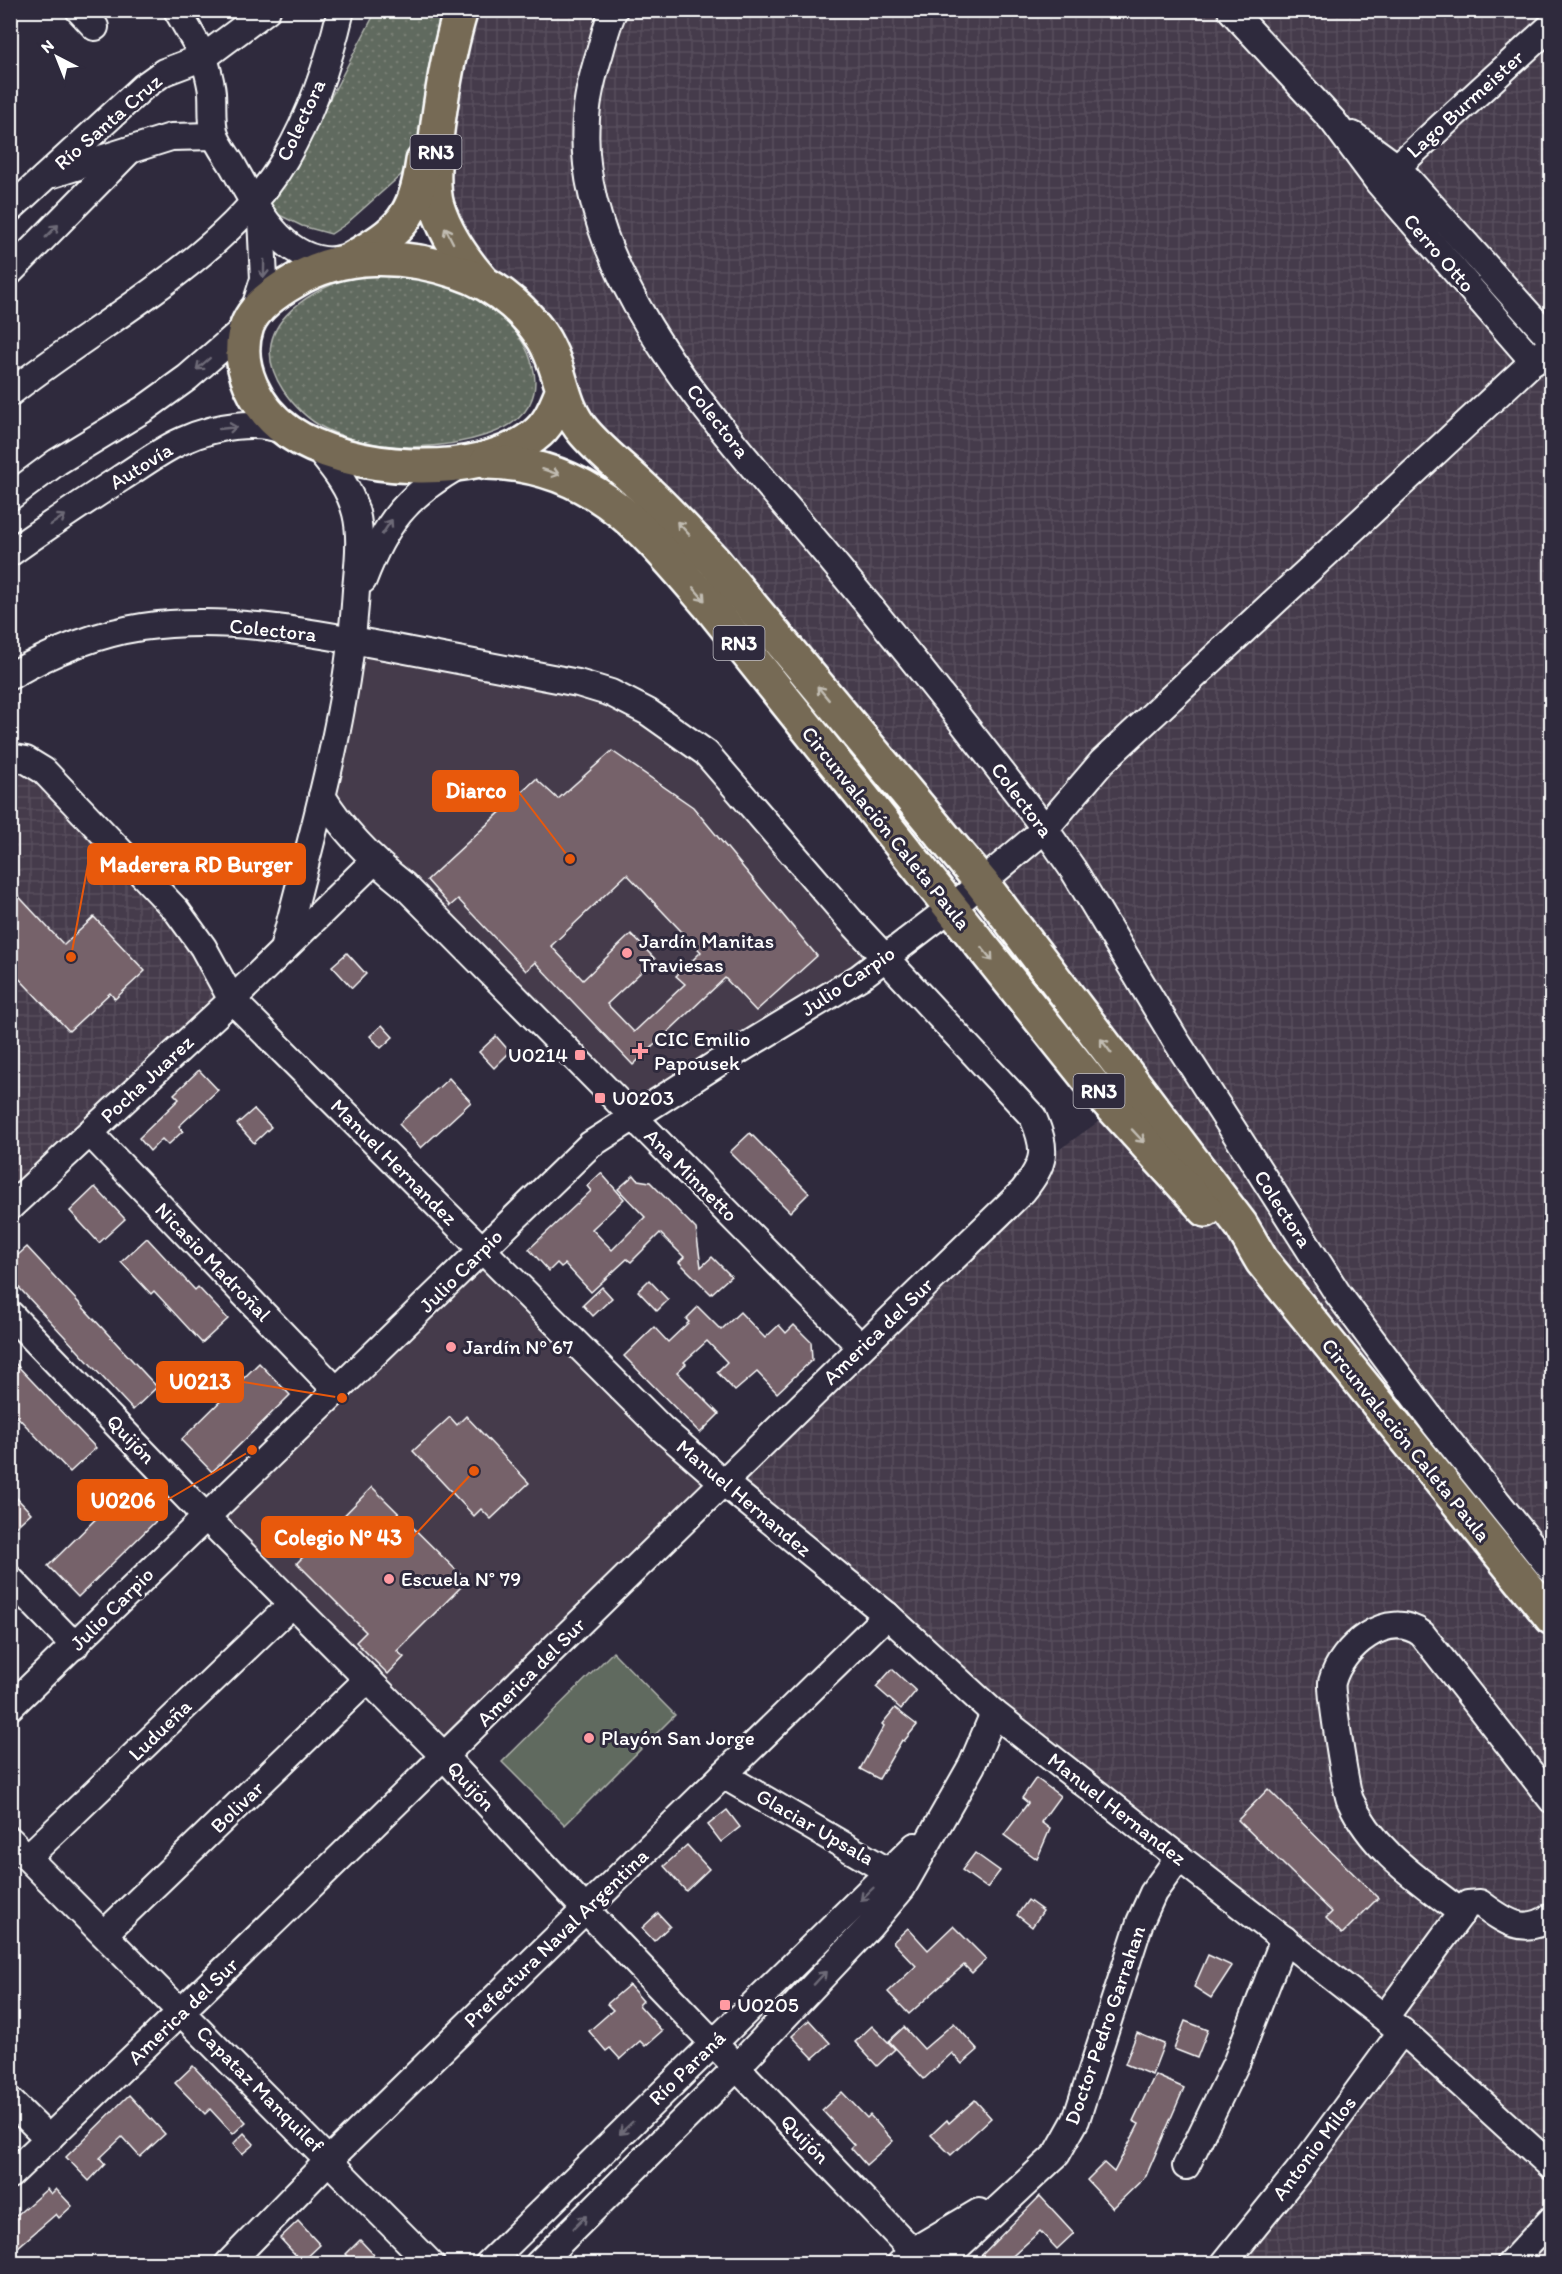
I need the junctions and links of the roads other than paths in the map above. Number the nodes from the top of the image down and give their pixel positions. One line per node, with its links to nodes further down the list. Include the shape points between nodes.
1 (177, 10): 9 (street)
2 (267, 10): 9 (street, Río Santa Cruz)
3 (341, 10): 15 (street, Colectora, via 332,52 301,129)
4 (446, 10): 16 (highway, RN3, via 414,203 397,229)
5 (461, 10): 18 (highway, RN3, one-way to 5, via 456,249 443,223 436,194 436,147 445,77)
6 (614, 10): 33 (street, Colectora, via 592,76 586,120 588,165 597,214 627,288 683,376 749,462)
7 (1231, 10): 12 (street, Cerro Otto)
8 (1551, 25): 12 (street, Lago Burmeister)
9 (204, 57): 10 (street, via 212,92); 13 (street, Río Santa Cruz, via 164,72 143,87)
10 (215, 136): 11 (street, Río Santa Cruz, via 171,137); 15 (street)
11 (131, 150): 13 (street, Río Santa Cruz); 17 (street, Río Santa Cruz, one-way to 11)
12 (1388, 175): 20 (street, Cerro Otto)
13 (46, 176): 14 (street, Río Santa Cruz)
14 (10, 208)
15 (257, 210): 16 (street, via 296,250 309,257 323,261); 19 (street, one-way to 19, via 264,279); 22 (street, Colectora)
16 (348, 259): 18 (highway, RN3, via 426,262); 19 (highway, RN3, via 296,280 264,303)
17 (10, 272)
18 (483, 282): 21 (highway, RN3, via 526,316 539,332 552,356)
19 (249, 322): 23 (highway, RN3, via 243,359 252,389 266,411); 26 (street, one-way to 26, via 187,378)
20 (1546, 349): 33 (street, Julio Carpio, via 1102,762)
21 (562, 392): 25 (highway, RN3, via 553,413 534,436 520,446); 35 (highway, Circunvalación Caleta Paula / RN3, one-way to 21, via 844,718 713,560 584,431 570,413)
22 (10, 393)
23 (288, 432): 24 (highway, RN3); 27 (street, Autovía, one-way to 23, via 184,440 209,431 267,425)
24 (316, 447): 25 (highway, RN3, via 389,465); 28 (street, via 342,479 356,514)
25 (468, 462): 28 (street, one-way to 25, via 380,538 391,521 418,492); 35 (highway, Circunvalación Caleta Paula / RN3, one-way to 35, via 508,462 556,472 622,511 708,604 844,776)
26 (10, 497)
27 (10, 553)
28 (356, 600): 29 (street)
29 (353, 640): 30 (street, Colectora, via 257,626 141,627 90,640 42,658); 32 (street); 37 (street, Colectora, via 578,683 611,693 648,712 706,753)
30 (10, 676)
31 (10, 757): 38 (street, Manuel Hernandez, via 26,760 44,771 177,911 203,947)
32 (322, 796): 34 (street, Ana Minnetto, via 340,825); 36 (street)
33 (1045, 829): 35 (street, Julio Carpio); 50 (street, Colectora, via 1338,1294)
34 (374, 861): 36 (street, Pocha Juarez); 39 (street, Ana Minnetto, via 404,885)
35 (965, 894): 37 (street, Julio Carpio); 44 (highway, Circunvalación Caleta Paula / RN3, one-way to 35, via 1240,1224 1072,1002); 44 (highway, Circunvalación Caleta Paula / RN3, one-way to 44, via 1114,1110 1226,1232)
36 (283, 950): 38 (street, Pocha Juarez)
37 (886, 957): 39 (street, Julio Carpio); 41 (street, Colectora, via 1033,1117 1042,1137)
38 (231, 1000): 40 (street, Pocha Juarez); 43 (street, Manuel Hernandez)
39 (633, 1118): 43 (street, Julio Carpio, via 590,1145); 46 (street, Ana Minnetto)
40 (90, 1132): 42 (street, Pocha Juarez); 47 (street, Nicasio Madroñal)
41 (1043, 1161): 46 (street, America del Sur, via 1023,1191)
42 (10, 1208)
43 (482, 1250): 47 (street, Julio Carpio); 48 (street, Manuel Hernandez, via 661,1428)
44 (1262, 1261): 54 (highway, Circunvalación Caleta Paula / RN3)
45 (10, 1314): 49 (street, Quijón)
46 (861, 1347): 48 (street, America del Sur)
47 (337, 1391): 49 (street, Julio Carpio)
48 (723, 1482): 53 (street, Manuel Hernandez); 59 (street, America del Sur)
49 (205, 1516): 52 (street, Quijón); 55 (street, Julio Carpio)
50 (1551, 1569)
51 (10, 1580): 55 (street)
52 (292, 1604): 56 (street, Quijón); 62 (street, Ludueña)
53 (887, 1615): 58 (street, Manuel Hernandez); 60 (street, Prefectura Naval Argentina)
54 (1551, 1618)
55 (75, 1646): 57 (street, Julio Carpio)
56 (368, 1679): 59 (street, Quijón); 68 (street, Bolivar)
57 (10, 1707)
58 (994, 1713): 63 (street, Manuel Hernandez); 64 (street, Río Paraná, via 972,1765 923,1854)
59 (444, 1757): 65 (street, Quijón); 70 (street, America del Sur)
60 (723, 1775): 64 (street, Glaciar Upsala); 65 (street, Prefectura Naval Argentina)
61 (1551, 1800): 66 (street, via 1412,1626 1390,1625 1367,1635 1344,1658 1331,1684 1349,1798 1372,1837 1393,1860)
62 (19, 1848): 68 (street, Capataz Manquilef)
63 (1179, 1857): 69 (street, Manuel Hernandez); 80 (street, Doctor Pedro Garrahan, via 1153,1893 1140,1922 1076,2120 1057,2154)
64 (898, 1876): 72 (street, Río Paraná, one-way to 72); 73 (street, Río Paraná, one-way to 64, via 869,1927)
65 (586, 1910): 72 (street, Quijón); 76 (street, Prefectura Naval Argentina)
66 (1462, 1913): 67 (street, via 1468,1904 1480,1903 1510,1925 1526,1926); 71 (street, Antonio Milos)
67 (1551, 1916)
68 (105, 1933): 70 (street, Capataz Manquilef)
69 (1284, 1939): 71 (street, Manuel Hernandez); 77 (street, via 1237,2061)
70 (182, 2011): 75 (street, America del Sur); 76 (street, Capataz Manquilef)
71 (1393, 2024): 78 (street, Manuel Hernandez); 88 (street, Antonio Milos, via 1303,2166)
72 (713, 2042): 73 (street, Quijón); 85 (street, Río Paraná, one-way to 85)
73 (737, 2067): 82 (street, Quijón); 86 (street, Río Paraná, one-way to 73)
74 (10, 2101): 75 (street)
75 (49, 2139): 79 (street, America del Sur)
76 (329, 2160): 83 (street, Prefectura Naval Argentina); 84 (street, Capataz Manquilef)
77 (1186, 2166)
78 (1551, 2167)
79 (10, 2175)
80 (1024, 2186): 82 (street, Doctor Pedro Garrahan); 87 (street, Doctor Pedro Garrahan)
81 (1551, 2219): 89 (street)
82 (912, 2259)
83 (228, 2264)
84 (431, 2264)
85 (488, 2264)
86 (538, 2264)
87 (939, 2264)
88 (1224, 2264)
89 (1510, 2264)

